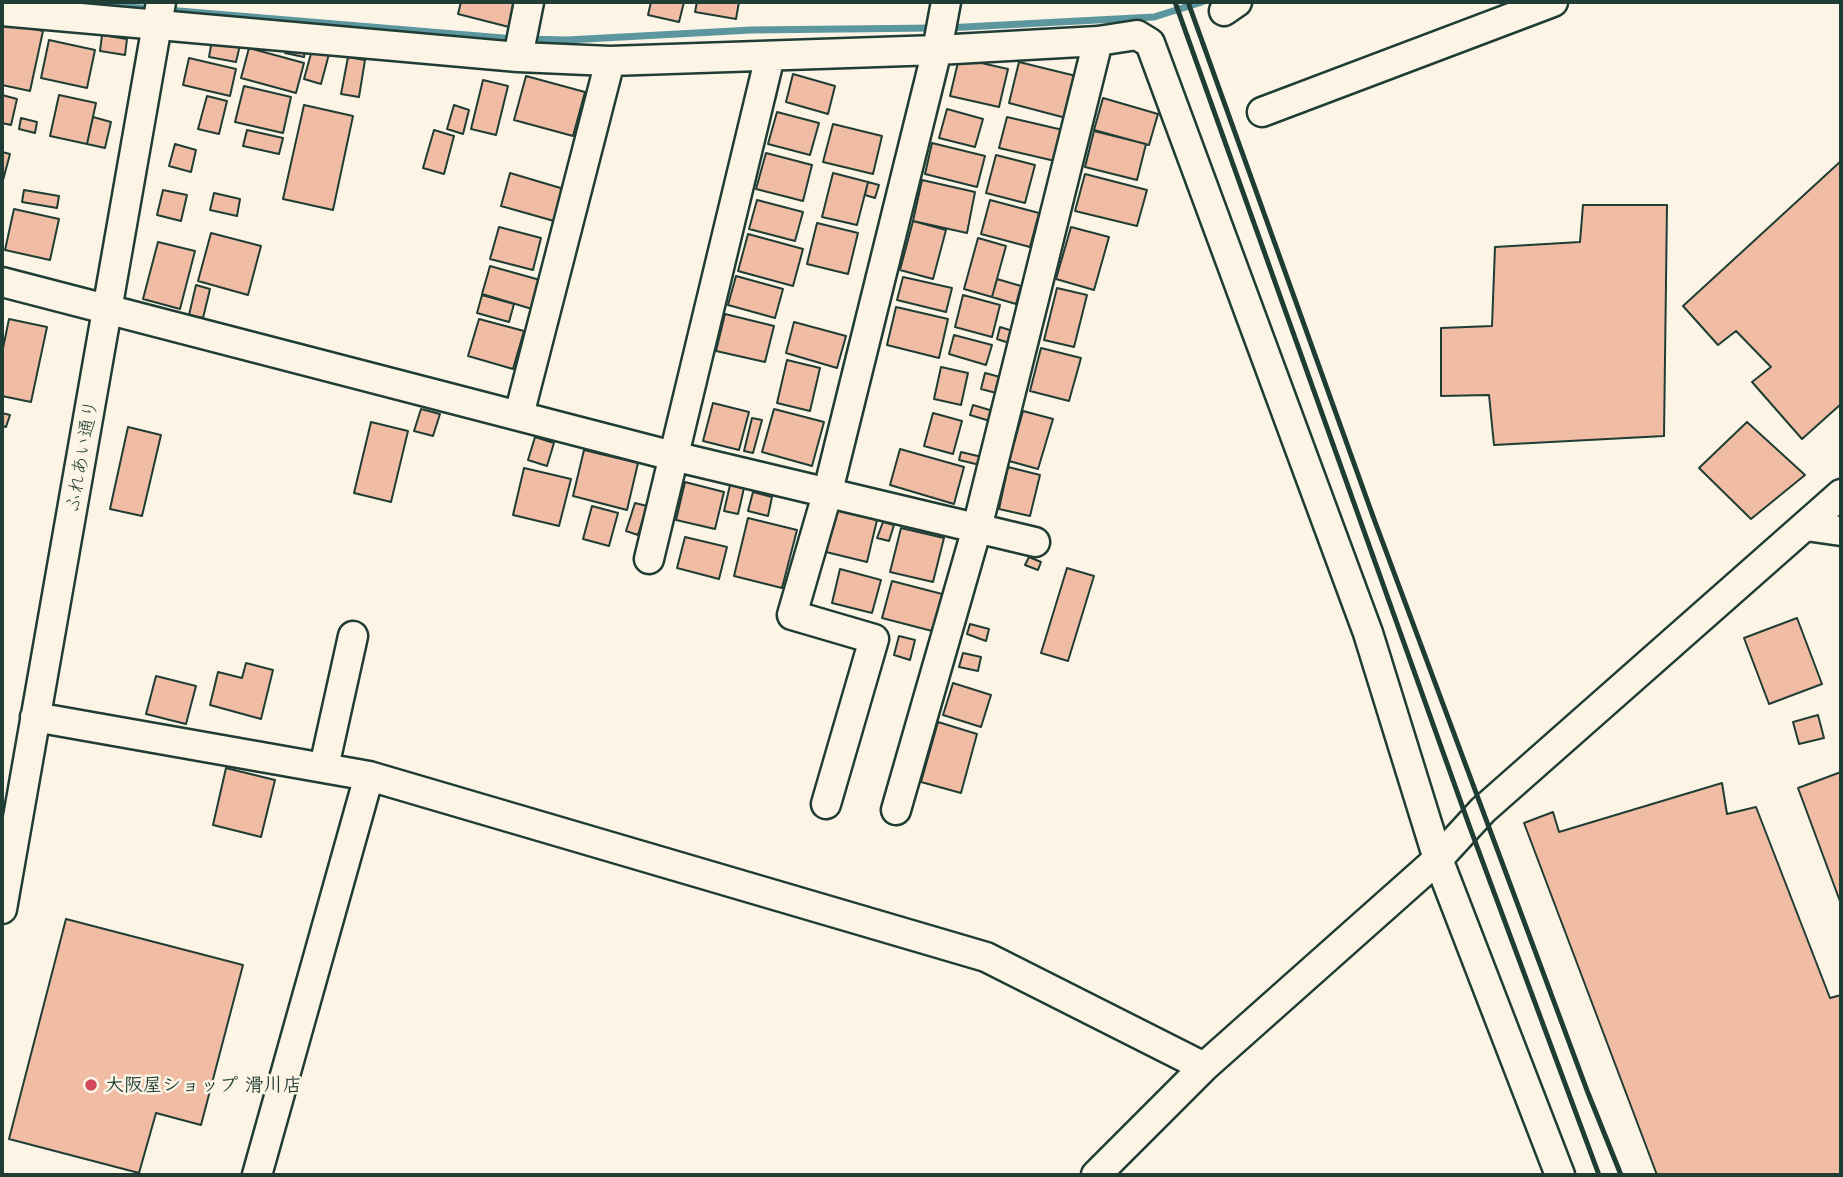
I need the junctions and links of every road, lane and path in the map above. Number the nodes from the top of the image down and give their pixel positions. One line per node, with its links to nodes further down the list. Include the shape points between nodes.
1 (529, 2): 9 (street)
2 (946, 2): 7 (street)
3 (1553, 2): 11 (street)
4 (2, 11): 5 (street)
5 (159, 14): 9 (street); 13 (street, ふれあい通り)
6 (1098, 41): 7 (street); 19 (street); 29 (street, via 1137,35 1150,43 1368,633)
7 (937, 50): 8 (street); 16 (street)
8 (770, 56): 10 (street); 15 (street)
9 (519, 57): 10 (street)
10 (610, 61): 14 (street)
11 (1262, 112)
12 (2, 282): 13 (street)
13 (108, 311): 14 (street); 24 (street, ふれあい通り)
14 (519, 415): 15 (street)
15 (673, 456): 16 (street); 22 (street)
16 (828, 491): 19 (street); 27 (street, via 793,615 874,639)
17 (1841, 495): 18 (street)
18 (1806, 526): 20 (street); 29 (street, via 1483,810)
19 (977, 528): 21 (street); 28 (street)
20 (1841, 531)
21 (1035, 542)
22 (649, 559)
23 (353, 636): 25 (street)
24 (35, 718): 25 (street); 30 (street, ふれあい通り)
25 (324, 767): 26 (street)
26 (369, 776): 31 (street, via 986,957); 32 (street)
27 (826, 804)
28 (896, 810)
29 (1438, 859): 31 (street); 34 (street)
30 (2, 909)
31 (1204, 1067): 33 (street)
32 (257, 1175)
33 (1096, 1175)
34 (1560, 1175)

